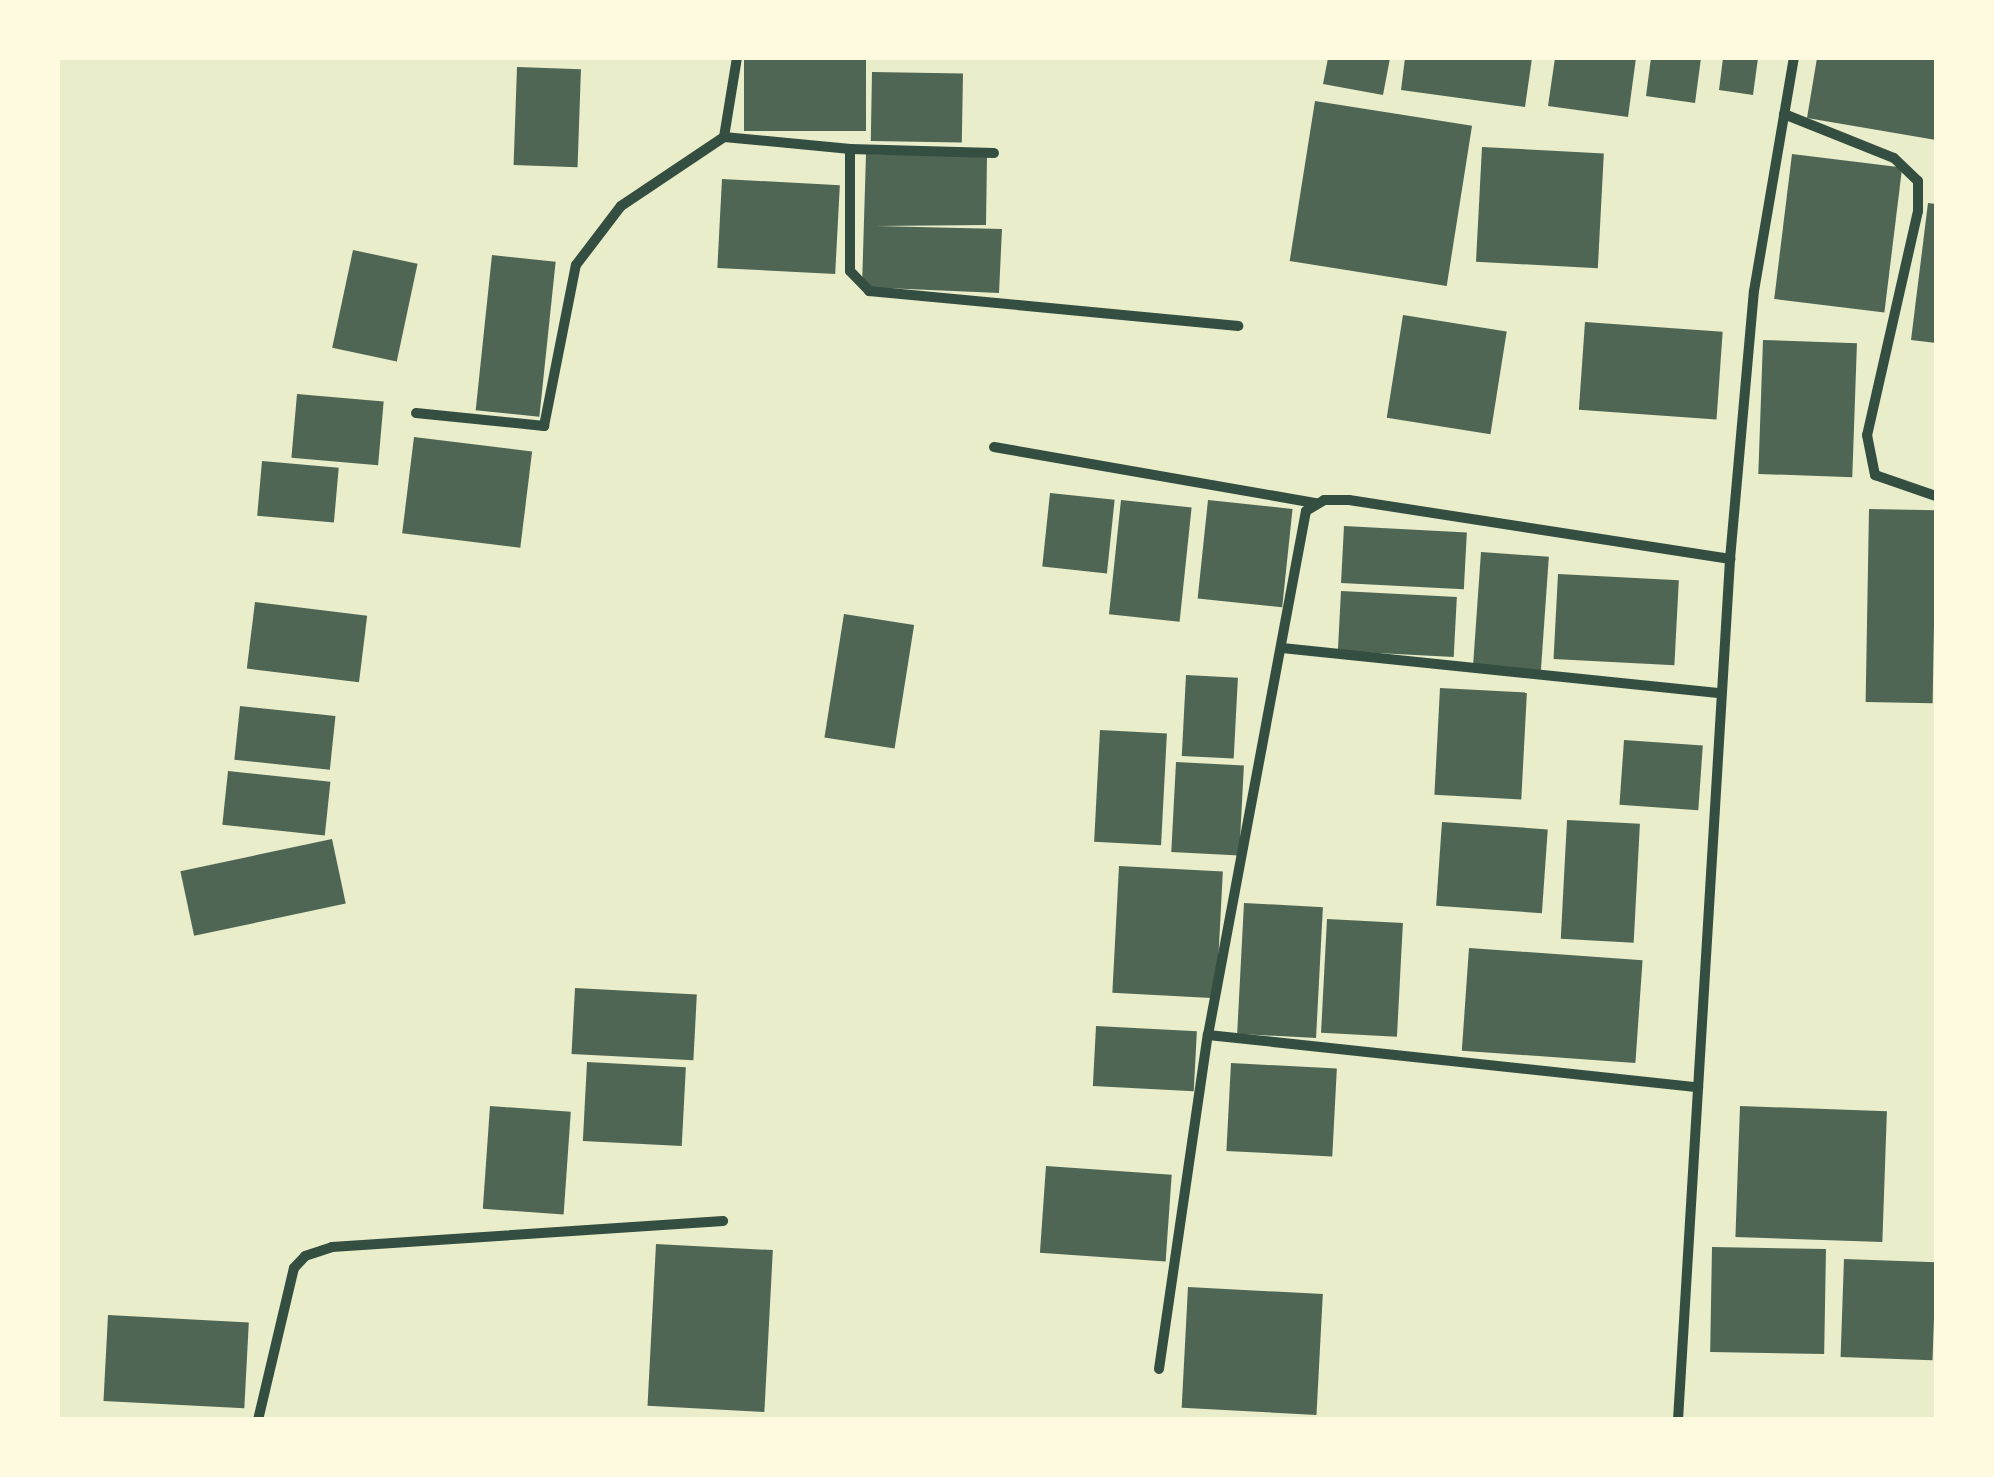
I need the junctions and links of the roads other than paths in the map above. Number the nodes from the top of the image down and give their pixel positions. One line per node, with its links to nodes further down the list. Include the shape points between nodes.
1 (737, 58): 4 (street)
2 (1794, 58): 3 (street)
3 (1784, 114): 10 (street, via 1894,158 1918,181 1918,211 1868,452 1875,475); 12 (street, via 1754,292)
4 (724, 137): 5 (street); 8 (street, via 620,206 582,256 571,277 544,426)
5 (850, 149): 6 (street); 7 (street, via 850,271 869,292)
6 (994, 152)
7 (1238, 326)
8 (416, 413)
9 (994, 448): 11 (street)
10 (1936, 496)
11 (1316, 503): 12 (street, via 1349,500); 13 (street, via 1306,511)
12 (1730, 559): 14 (street)
13 (1282, 648): 14 (street); 15 (street)
14 (1721, 693): 16 (street)
15 (1208, 1035): 16 (street); 18 (street)
16 (1698, 1087): 20 (street)
17 (723, 1222): 19 (street, via 332,1246 305,1256 294,1268)
18 (1159, 1370)
19 (258, 1420)
20 (1678, 1420)

